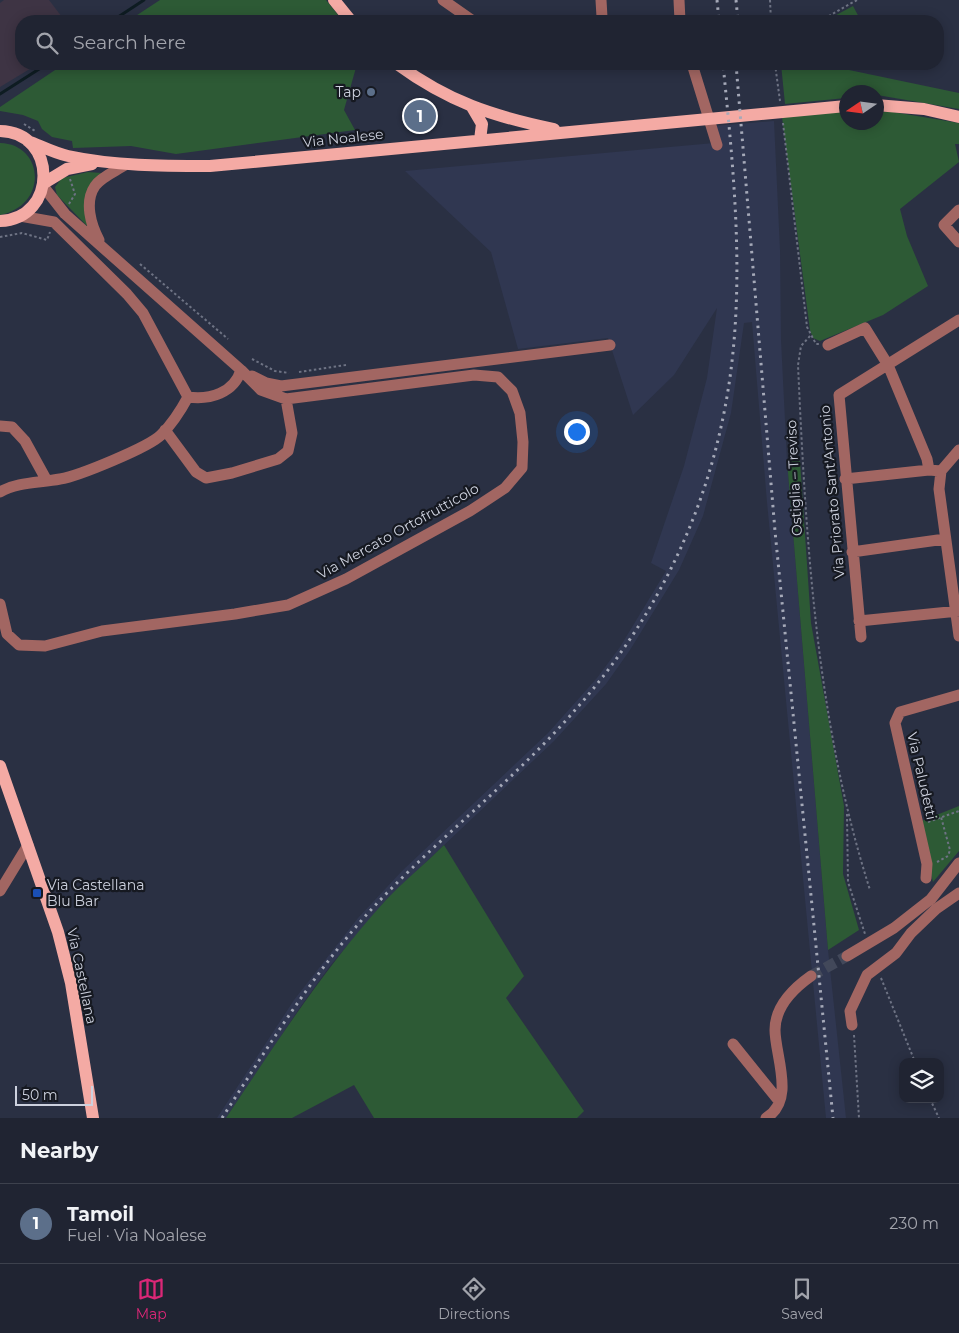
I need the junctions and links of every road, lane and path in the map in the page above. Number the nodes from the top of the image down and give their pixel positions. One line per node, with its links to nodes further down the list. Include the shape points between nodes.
1 (334, 0): 7 (main road)
2 (444, 0): 8 (street)
3 (601, 0): 9 (street)
4 (679, 0): 10 (street)
5 (770, 0): 11 (path)
6 (857, 0): 12 (path)
7 (346, 15)
8 (465, 15)
9 (602, 15)
10 (680, 15)
11 (771, 15)
12 (831, 15)
13 (405, 70): 18 (main road)
14 (694, 70): 25 (street)
15 (776, 70): 19 (path, Ostiglia – Treviso)
16 (884, 106): 20 (main road)
17 (839, 107): 19 (main road)
18 (472, 108): 22 (main road); 23 (main road, via 482,124)
19 (784, 112): 22 (main road, Via Noalese); 63 (path, Ostiglia – Treviso, via 810,336 804,342 798,364 812,600)
20 (959, 117)
21 (1, 130): 24 (main road, Via Noalese)
22 (565, 132): 23 (main road, Via Noalese)
23 (480, 140): 27 (main road, Via Noalese, via 210,166)
24 (28, 141): 26 (main road, Via Noalese, via 66,155); 28 (main road, via 41,160)
25 (718, 145)
26 (107, 162): 27 (main road, Via Noalese); 28 (main road, Via Noalese, via 67,169)
27 (125, 165): 33 (street, via 95,186 90,202 91,225)
28 (43, 184): 30 (main road, via 39,198); 33 (street, via 65,214)
29 (959, 210): 32 (street, via 944,226)
30 (20, 216): 31 (main road); 43 (street, via 54,222 127,294 143,313)
31 (2, 222)
32 (959, 242)
33 (102, 246): 42 (street)
34 (140, 264): 36 (path)
35 (958, 323): 41 (street, Via Priorato Sant'Antonio)
36 (228, 339)
37 (828, 344): 41 (street, via 865,328)
38 (610, 345): 42 (street, via 281,386 266,383)
39 (252, 359): 40 (path, via 266,368 288,373)
40 (346, 365)
41 (888, 365): 48 (street); 50 (street, Via Priorato Sant'Antonio, via 839,395)
42 (241, 370): 43 (street, via 238,381 228,391 202,399); 44 (street, via 262,390)
43 (188, 397): 46 (street)
44 (286, 400): 46 (street, via 292,433 288,450 278,459 232,473 206,478 196,472); 55 (street, Via Mercato Ortofrutticolo, via 474,375 498,377 512,391 520,413 522,468 505,488 470,511 346,579 288,605 102,631 45,646 19,645 7,634)
45 (0, 426): 51 (street, via 12,427 25,441)
46 (165, 430): 51 (street, via 160,436 90,472)
47 (959, 450): 49 (street)
48 (929, 470): 49 (street); 50 (street)
49 (941, 471): 53 (street, via 939,489)
50 (845, 479): 54 (street, Via Priorato Sant'Antonio)
51 (47, 481): 52 (street)
52 (1, 487)
53 (945, 539): 54 (street); 56 (street)
54 (852, 552): 57 (street, Via Priorato Sant'Antonio)
55 (0, 604)
56 (957, 611): 57 (street); 58 (street)
57 (859, 621): 59 (street, Via Priorato Sant'Antonio)
58 (959, 636)
59 (861, 637)
60 (959, 695): 65 (street, Via Paludetti, via 900,712 895,723)
61 (0, 767): 66 (main road, Via Castellana)
62 (959, 811): 64 (path)
63 (848, 812): 70 (path, Ostiglia – Treviso); 73 (path, via 848,882)
64 (941, 817): 65 (path); 68 (path, via 950,850 948,856)
65 (918, 826): 68 (street, Via Paludetti)
66 (28, 845): 71 (street); 82 (main road, Via Castellana, via 58,932)
67 (959, 863): 74 (street, via 932,899 894,928)
68 (927, 864): 69 (street, Via Paludetti)
69 (926, 878)
70 (870, 890)
71 (0, 891)
72 (959, 893): 75 (street, via 936,909)
73 (863, 929)
74 (847, 956)
75 (873, 973): 77 (street, via 858,990 850,1011); 79 (path)
76 (810, 976): 80 (street, via 783,1003 775,1028 782,1080)
77 (852, 1025): 84 (path, via 857,1051)
78 (733, 1044): 80 (street)
79 (913, 1058)
80 (779, 1101): 83 (street)
81 (932, 1103): 85 (path)
82 (93, 1118)
83 (766, 1118)
84 (859, 1118)
85 (939, 1118)

